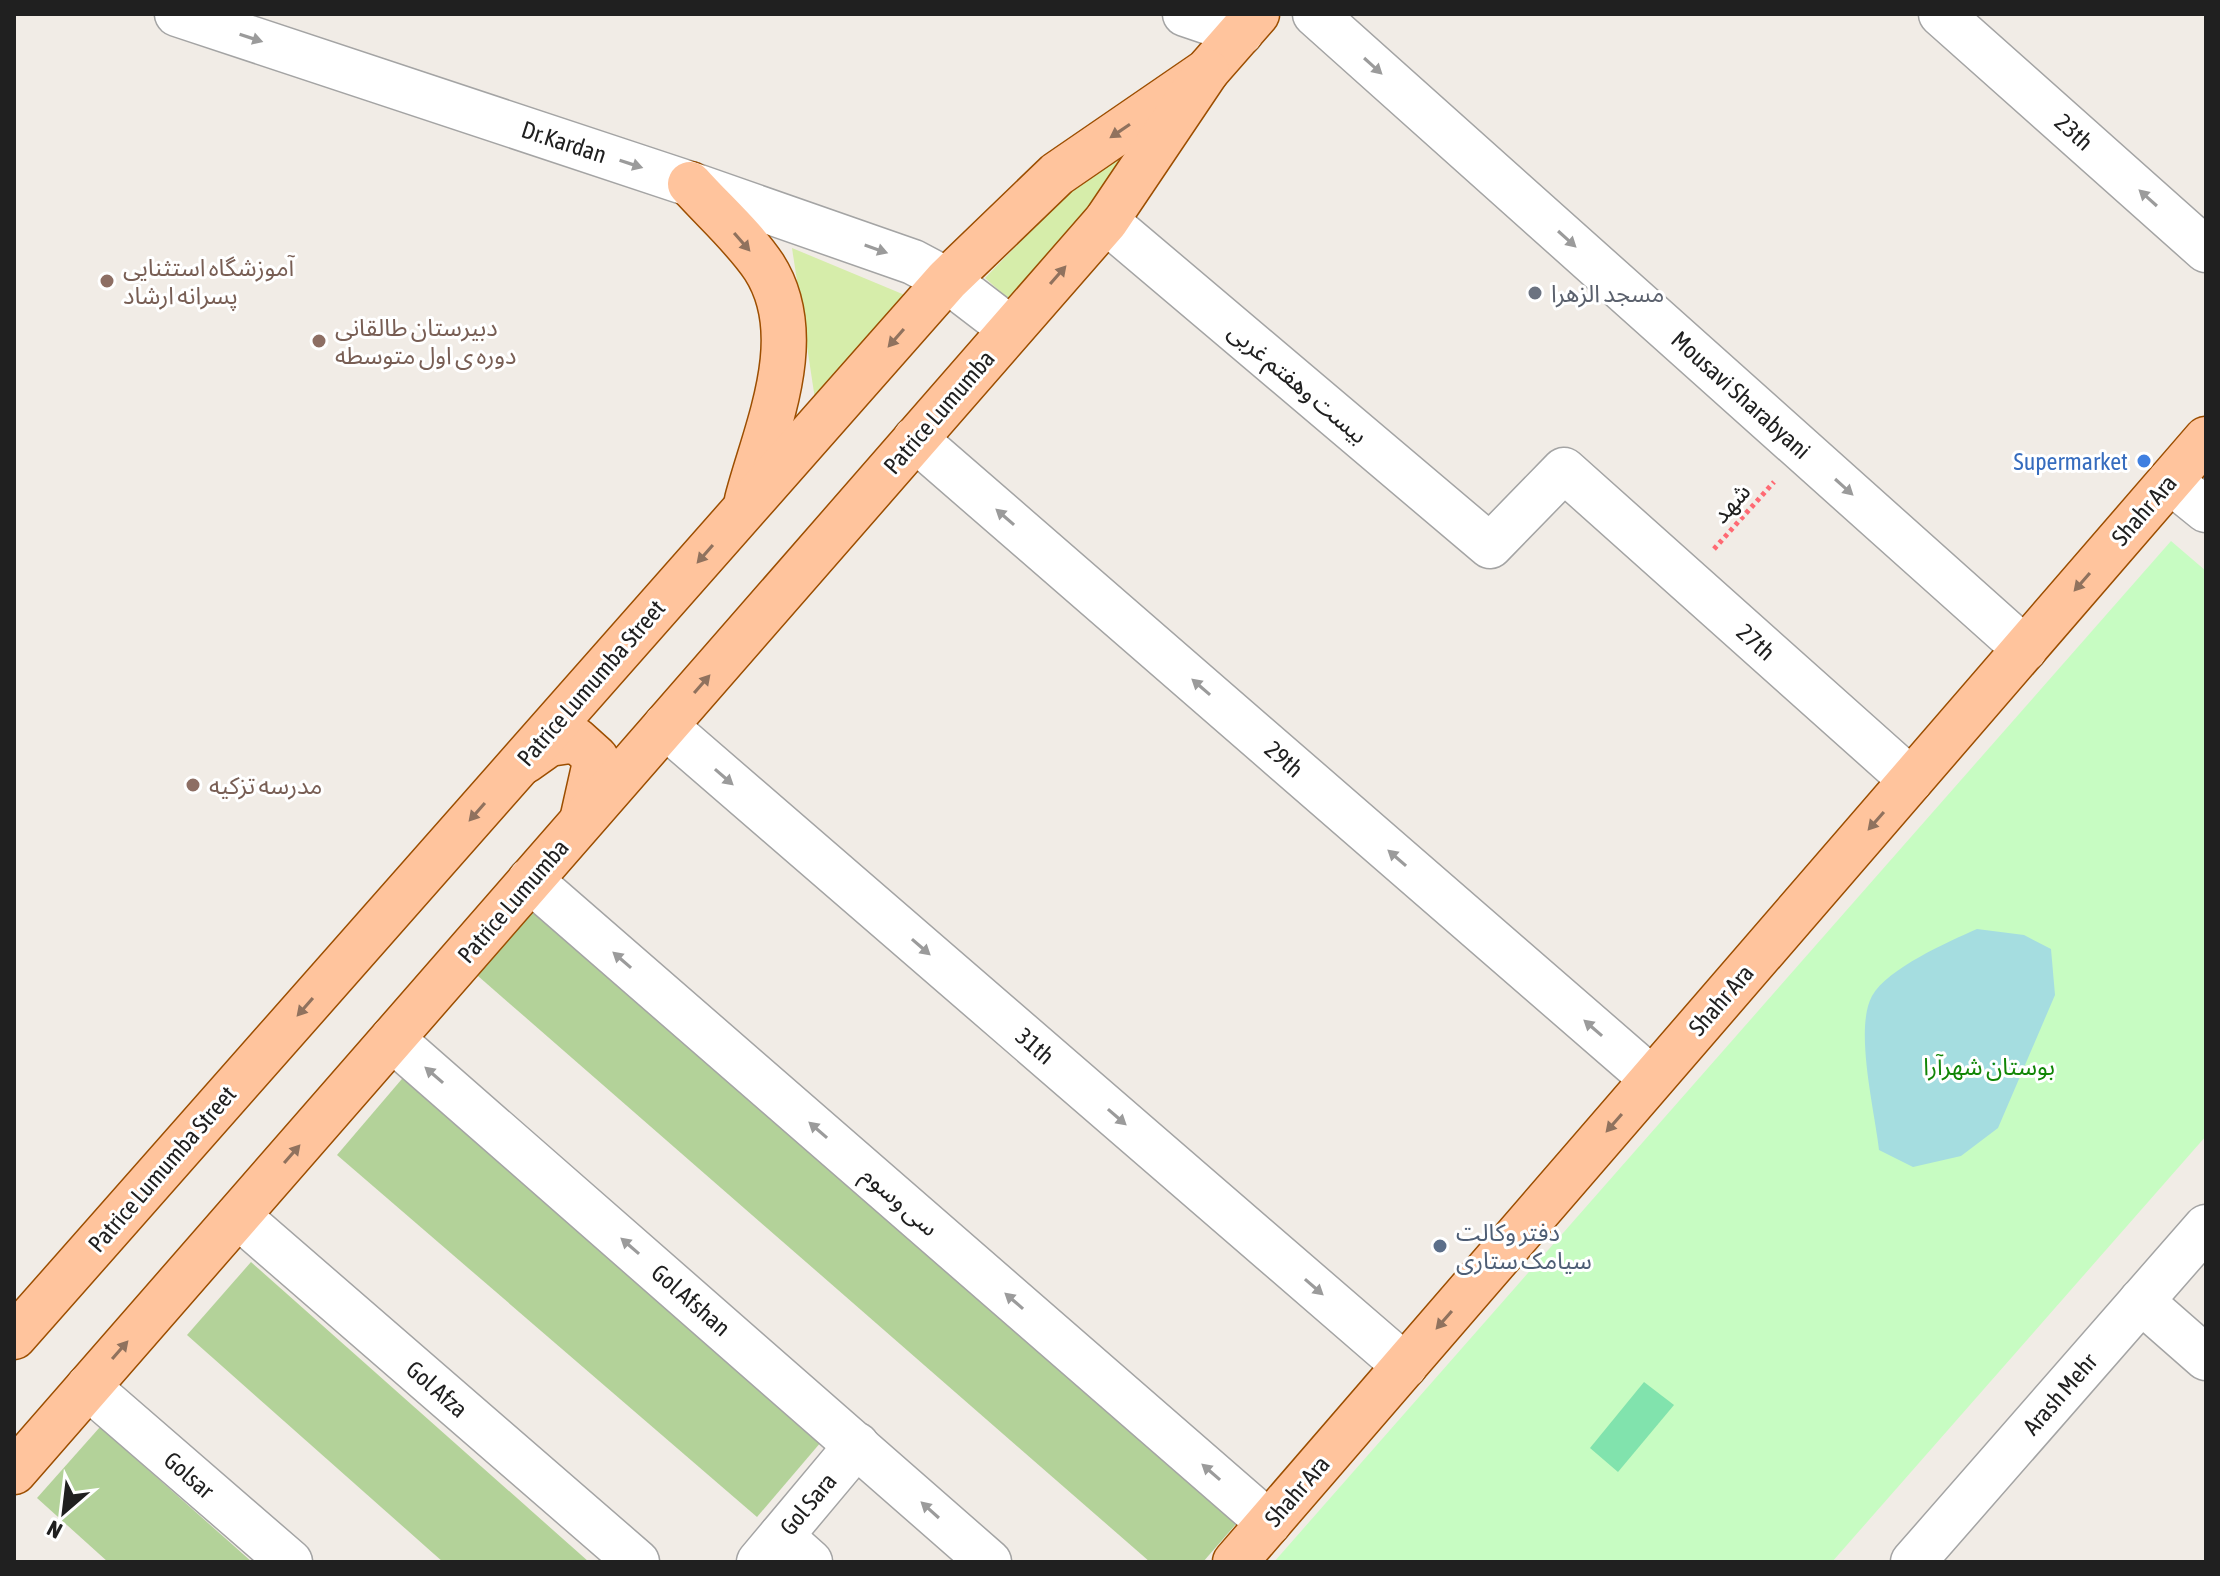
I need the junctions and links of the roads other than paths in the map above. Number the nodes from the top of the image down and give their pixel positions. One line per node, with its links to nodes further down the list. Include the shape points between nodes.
1 (177, 14): 7 (street, Dr.Kardan, one-way to 7)
2 (1185, 14): 5 (street)
3 (1315, 14): 18 (street, Mousavi Sharabyani, one-way to 18)
4 (1941, 14): 9 (street, 23th, one-way to 4)
5 (1239, 20): 6 (main road)
6 (1207, 71): 8 (main road, Patrice Lumumba); 10 (main road, Patrice Lumumba Street, one-way to 10, via 1057,174)
7 (690, 184): 10 (street, Dr.Kardan, one-way to 10, via 913,262); 16 (main road, one-way to 16, via 764,268 783,311 784,361)
8 (1106, 221): 11 (main road, Patrice Lumumba, one-way to 8); 14 (street, بیست وهفتم غربی, via 1490,546)
9 (2206, 250)
10 (947, 280): 11 (street, Dr.Kardan); 16 (main road, Patrice Lumumba Street, one-way to 16)
11 (1011, 329): 12 (main road, Patrice Lumumba)
12 (915, 439): 19 (main road, Patrice Lumumba, one-way to 12); 25 (street, 29th, one-way to 12)
13 (2206, 439): 15 (main road, Shahr Ara)
14 (1564, 470): 21 (street, 27th)
15 (2170, 481): 17 (street); 18 (main road, Shahr Ara, one-way to 18)
16 (745, 508): 20 (main road, Patrice Lumumba Street, one-way to 20)
17 (2206, 510)
18 (2025, 649): 21 (main road, Shahr Ara)
19 (665, 726): 22 (main road, Patrice Lumumba); 31 (street, 31th, one-way to 31)
20 (518, 765): 22 (main road, via 549,744 576,740 596,758); 29 (main road, Patrice Lumumba Street, one-way to 29)
21 (1911, 780): 25 (main road, Shahr Ara, one-way to 25)
22 (581, 822): 23 (main road, Patrice Lumumba)
23 (530, 880): 24 (main road, Patrice Lumumba); 35 (street, سی وسوم, one-way to 23)
24 (392, 1039): 26 (main road, Patrice Lumumba, one-way to 24); 33 (street, Gol Afshan, one-way to 24)
25 (1652, 1079): 31 (main road, Shahr Ara, one-way to 31)
26 (238, 1216): 32 (main road, Patrice Lumumba, one-way to 26); 39 (street, Gol Afza)
27 (2206, 1227): 28 (street, Arash Mehr)
28 (2141, 1301): 30 (street); 37 (street, Arash Mehr)
29 (14, 1337)
30 (2206, 1358)
31 (1405, 1366): 35 (main road, Shahr Ara)
32 (88, 1387): 34 (main road, Patrice Lumumba); 38 (street, Golsar)
33 (857, 1445): 36 (street, Gol Sara); 40 (street, Gol Afshan, one-way to 33)
34 (14, 1472)
35 (1269, 1523): 41 (main road, Shahr Ara)
36 (783, 1553)
37 (1923, 1559)
38 (290, 1562)
39 (637, 1562)
40 (989, 1562)
41 (1235, 1562)

